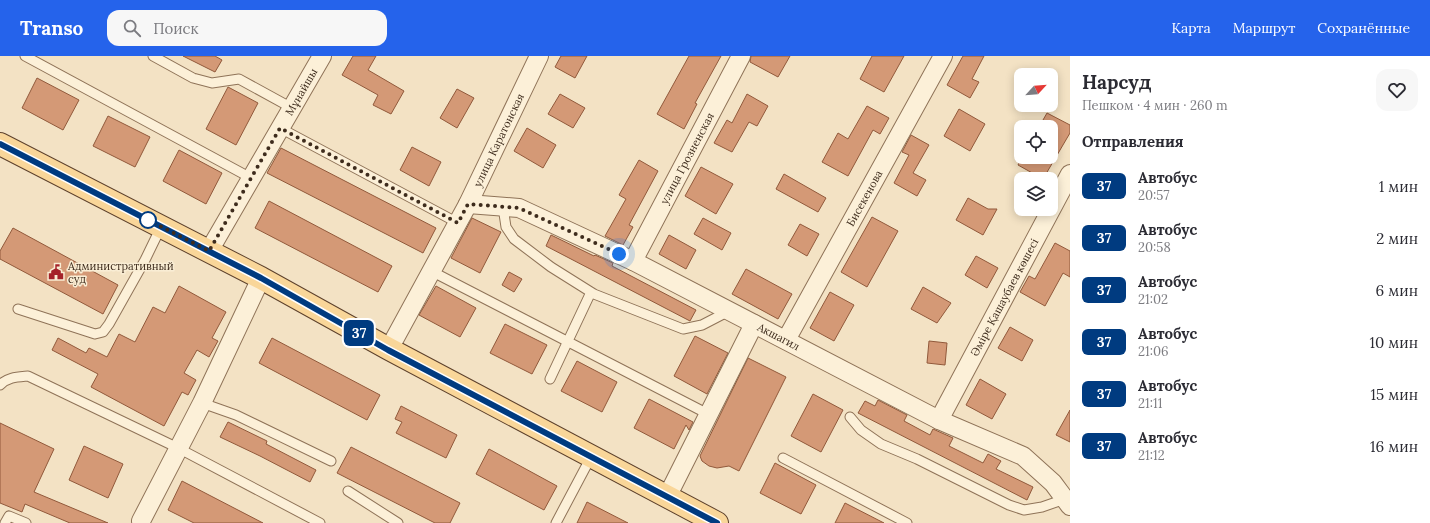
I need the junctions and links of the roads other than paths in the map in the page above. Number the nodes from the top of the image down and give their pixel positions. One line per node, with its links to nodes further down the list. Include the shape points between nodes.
1 (25, 56): 11 (lane)
2 (153, 56): 7 (lane, via 193,78 212,83 239,79)
3 (322, 56): 7 (street, Мұнайшы)
4 (539, 56): 12 (street, улица Каратонская)
5 (741, 56): 17 (street, улица Грозненская)
6 (943, 56): 24 (street, Бисекенова)
7 (292, 108): 8 (street, Мұнайшы)
8 (280, 128): 11 (street, Мұнайшы); 14 (lane)
9 (0, 144): 15 (main road)
10 (1070, 174): 32 (street, Әміре Қашаубаев көшесі)
11 (251, 178): 16 (street, Мұнайшы)
12 (468, 204): 13 (street, Акшагил); 14 (street, улица Каратонская)
13 (502, 207): 17 (street, Акшагил, via 519,208); 20 (lane, via 506,227 514,239)
14 (458, 223): 18 (street, улица Каратонская)
15 (161, 227): 16 (main road); 21 (lane, via 145,260 102,332 95,334)
16 (209, 251): 19 (main road)
17 (634, 261): 22 (street, Акшагил)
18 (431, 271): 25 (lane); 26 (street, улица Каратонская)
19 (261, 278): 26 (main road); 29 (street)
20 (590, 292): 22 (lane, via 683,329 702,325); 25 (lane)
21 (18, 309)
22 (729, 311): 23 (street, Акшагил)
23 (754, 324): 24 (street, Акшагил); 30 (street)
24 (786, 340): 32 (street, Акшагил)
25 (567, 342): 27 (lane); 30 (lane)
26 (388, 350): 34 (main road)
27 (550, 379)
28 (0, 385): 33 (lane, via 14,377 28,376)
29 (202, 403): 33 (street); 36 (lane, via 236,415)
30 (708, 414): 38 (street)
31 (850, 417): 39 (lane, via 861,430 881,444 1009,505 1024,510)
32 (939, 420): 39 (street, Акшагил, via 1023,456 1053,483)
33 (178, 448): 40 (street); 43 (lane)
34 (591, 457): 38 (main road); 45 (lane)
35 (783, 458): 47 (lane)
36 (331, 461)
37 (348, 491): 44 (lane)
38 (667, 496): 46 (main road)
39 (1067, 503)
40 (140, 522)
41 (5, 523): 42 (lane, via 9,516)
42 (26, 523)
43 (320, 523)
44 (398, 523)
45 (556, 523)
46 (717, 523)
47 (907, 523)

